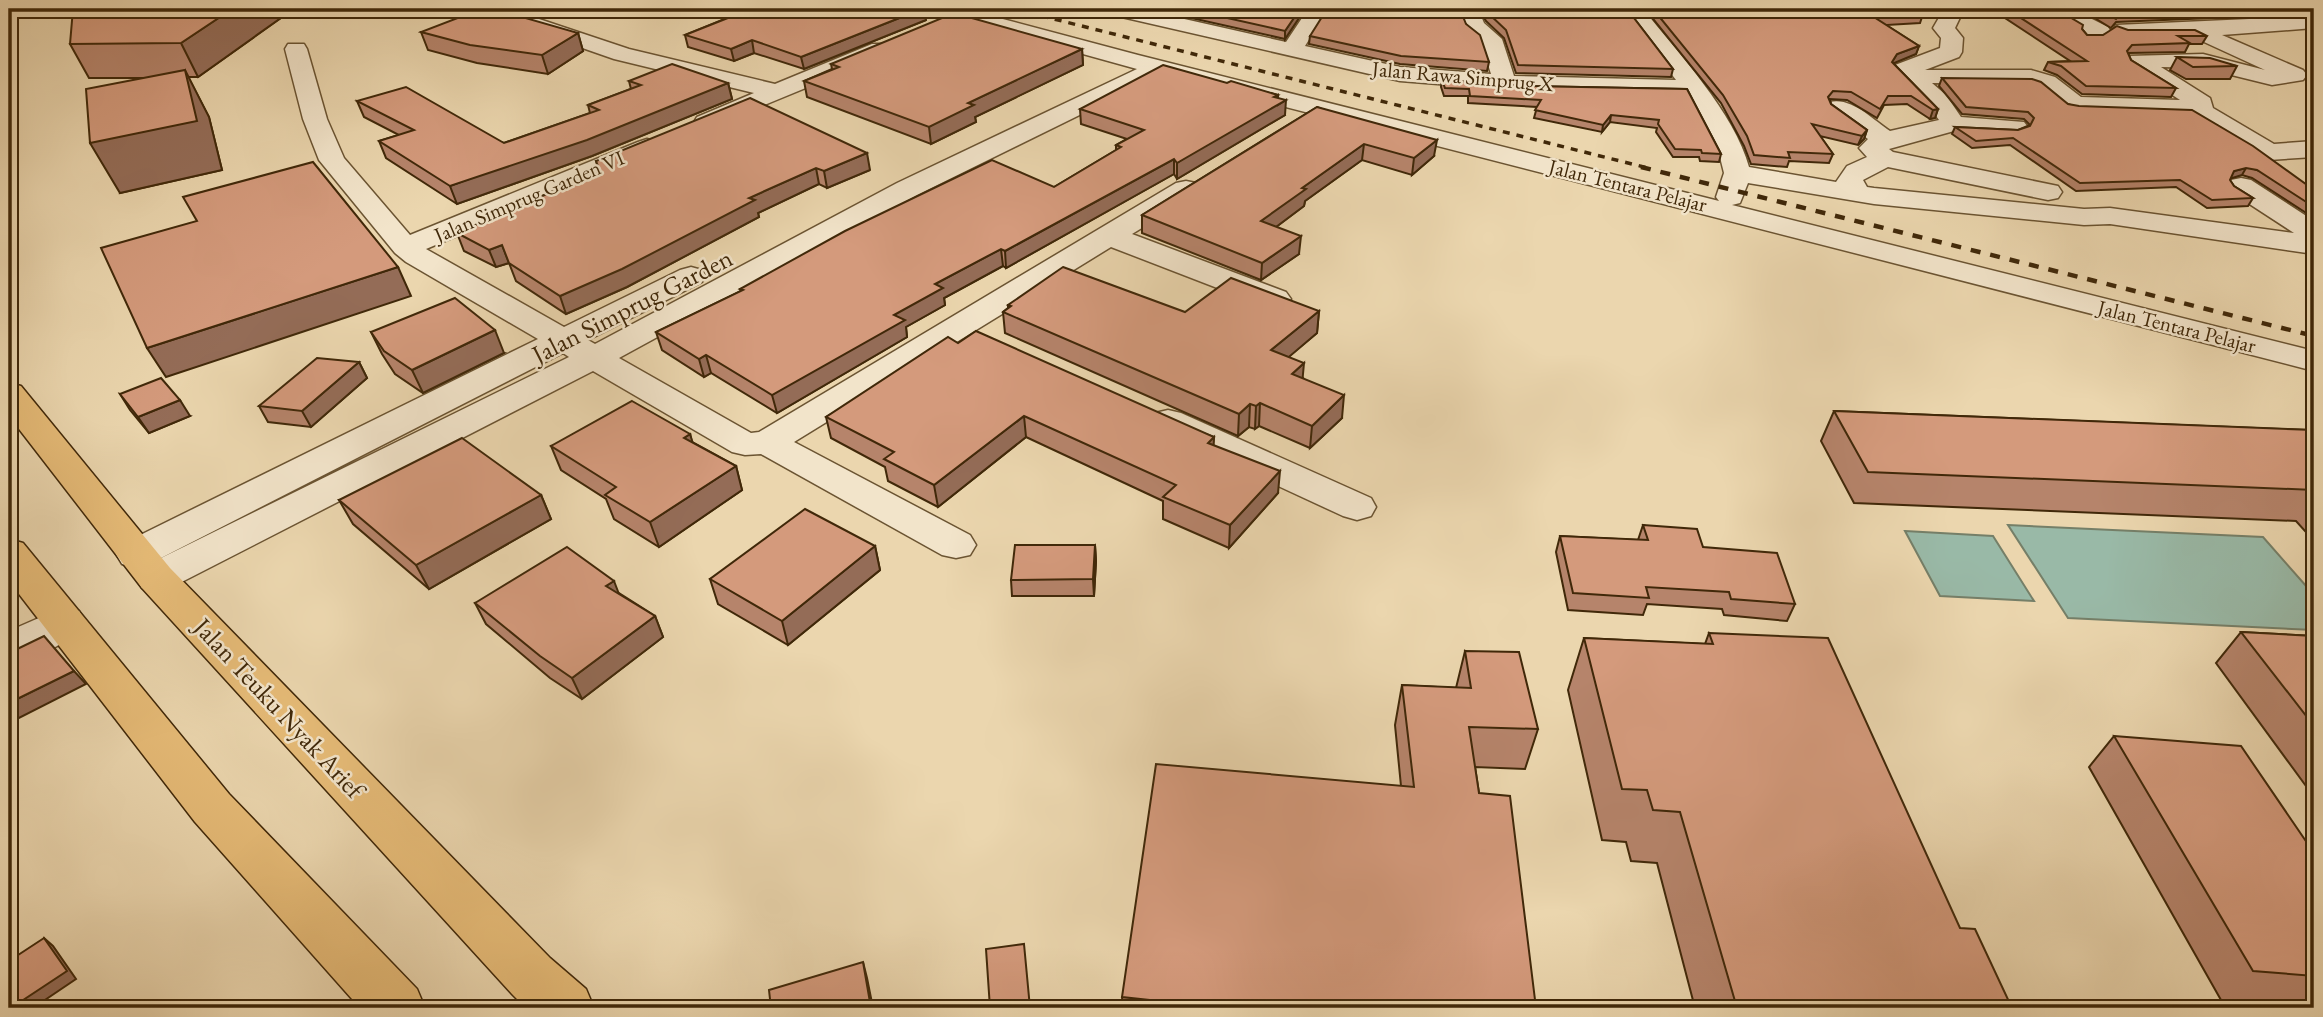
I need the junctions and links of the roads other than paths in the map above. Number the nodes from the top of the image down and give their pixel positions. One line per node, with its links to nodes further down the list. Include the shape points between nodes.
1 (489, 9): 22 (street, via 622,54)
2 (1113, 9): 16 (street, Jalan Rawa Simprug X)
3 (1318, 9): 16 (street)
4 (1468, 9): 20 (street, via 1475,26 1491,39)
5 (1632, 9): 21 (street)
6 (1954, 9): 19 (street, via 1944,27 1952,39 1951,52 1903,69)
7 (2056, 9): 17 (street, via 2099,32 2091,36)
8 (2306, 9): 9 (street)
9 (2314, 12)
10 (945, 17): 18 (street, Jalan Tentara Pelajar)
11 (2314, 22): 13 (street)
12 (2124, 30): 13 (street)
13 (2194, 30): 17 (street, via 2295,75 2260,76 2200,61)
14 (906, 38): 22 (street, Jalan Simprug Garden VI)
15 (296, 49): 41 (street, via 332,160)
16 (1291, 51): 20 (street, Jalan Rawa Simprug X, via 1400,75)
17 (2136, 61): 25 (street, via 2201,103)
18 (1144, 64): 24 (street, Jalan Tentara Pelajar); 33 (street, Jalan Simprug Garden)
19 (1911, 77): 25 (street, via 2031,77 2047,82 2075,104); 26 (street, via 1937,100)
20 (1505, 83): 21 (street, Jalan Rawa Simprug X)
21 (1694, 87): 31 (street, via 1732,153)
22 (777, 92): 41 (street, Jalan Simprug Garden VI)
23 (1839, 107): 30 (street)
24 (1319, 108): 27 (street); 36 (street, Jalan Tentara Pelajar)
25 (2193, 108): 29 (street, via 2269,152)
26 (1954, 124): 28 (street); 30 (street)
27 (1287, 126)
28 (2015, 127)
29 (2314, 149)
30 (1887, 150): 35 (street, via 1852,174 1849,180); 37 (street, via 2063,195)
31 (1737, 173): 35 (street); 36 (street)
32 (1205, 177): 39 (street)
33 (895, 184): 44 (street, Jalan Simprug Garden); 46 (street, Jalan Simprug Garden)
34 (2241, 186): 38 (street)
35 (1857, 193): 37 (street, via 2059,215)
36 (1726, 210): 47 (street, Jalan Tentara Pelajar)
37 (2110, 216): 40 (street)
38 (2314, 234)
39 (1110, 236): 42 (street); 43 (street)
40 (2314, 244)
41 (405, 247): 44 (street)
42 (1284, 303)
43 (958, 327): 45 (street); 50 (street)
44 (564, 341): 46 (street); 54 (street, Jalan Simprug Garden)
45 (996, 344)
46 (594, 358): 50 (street, Jalan Simprug Garden, via 745,444); 54 (street, Jalan Simprug Garden)
47 (2314, 361)
48 (9, 393): 54 (highway, Jalan Teuku Nyak Arief)
49 (1133, 406): 51 (street)
50 (767, 443): 52 (street, Jalan Simprug Garden)
51 (1357, 507)
52 (956, 545)
53 (9, 553): 55 (highway)
54 (146, 566): 59 (highway, Jalan Teuku Nyak Arief)
55 (56, 613): 56 (street); 57 (street); 58 (highway, via 212,808)
56 (9, 624)
57 (9, 650)
58 (397, 1008)
59 (566, 1008)

